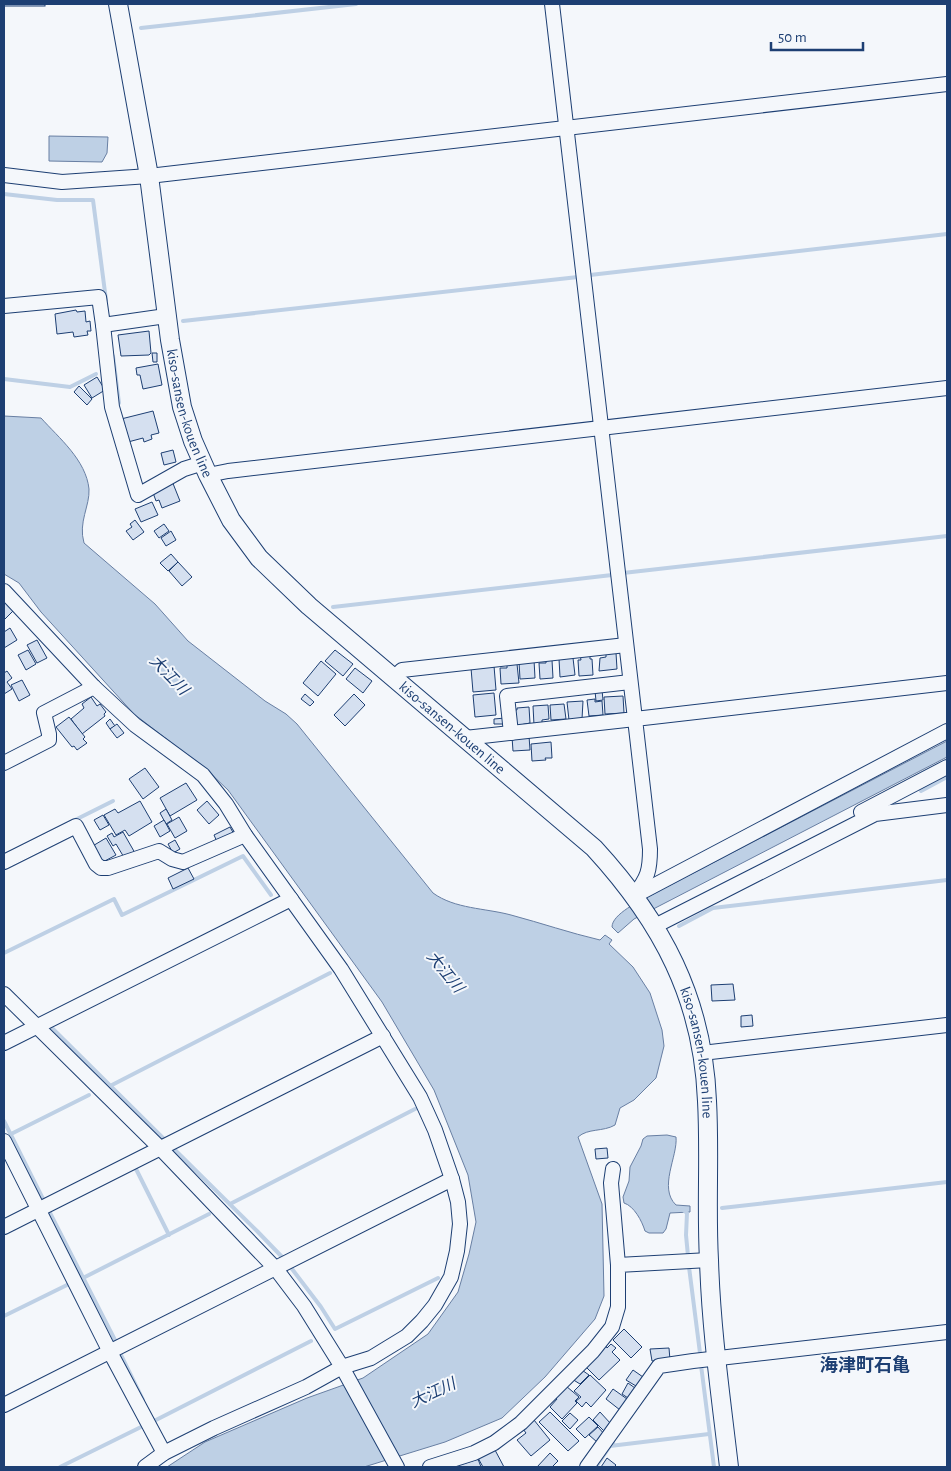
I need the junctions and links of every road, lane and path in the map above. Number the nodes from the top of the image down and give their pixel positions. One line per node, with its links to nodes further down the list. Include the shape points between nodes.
1 (118, 4): 6 (main road, kiso-sansen-kouen line)
2 (552, 4): 4 (street)
3 (947, 84): 4 (street)
4 (566, 128): 6 (street); 11 (street)
5 (4, 176): 6 (street, via 62,182)
6 (149, 176): 8 (main road, kiso-sansen-kouen line)
7 (4, 306): 9 (street, via 99,297)
8 (166, 316): 9 (street); 12 (main road, kiso-sansen-kouen line, via 182,407)
9 (102, 325): 12 (street, via 112,407 138,494 184,469)
10 (947, 388): 11 (street)
11 (601, 427): 12 (street, via 228,471); 14 (street)
12 (206, 469): 15 (main road, kiso-sansen-kouen line, via 231,520 259,558 309,606)
13 (4, 591): 18 (street)
14 (626, 645): 15 (street, via 402,670); 16 (street)
15 (394, 678): 22 (main road, kiso-sansen-kouen line)
16 (630, 682): 19 (street); 21 (street, via 507,696)
17 (947, 683): 19 (street)
18 (94, 687): 23 (street, via 44,713 49,740); 26 (street, via 135,725 202,775 226,804)
19 (635, 719): 21 (street); 28 (street, via 650,849 646,880)
20 (947, 731): 28 (street)
21 (511, 733): 22 (street)
22 (465, 738): 28 (main road, kiso-sansen-kouen line, via 594,848)
23 (4, 763)
24 (947, 767): 30 (street, via 679,906)
25 (947, 805): 30 (street, via 875,814)
26 (245, 835): 27 (street, via 183,862 159,851 101,868 76,826); 29 (street)
27 (4, 862)
28 (636, 897): 31 (main road, kiso-sansen-kouen line)
29 (290, 899): 34 (street); 35 (street)
30 (674, 916): 31 (street)
31 (652, 921): 37 (main road, kiso-sansen-kouen line, via 684,986)
32 (4, 994): 34 (street)
33 (947, 1025): 37 (street)
34 (36, 1027): 36 (street); 39 (street)
35 (384, 1036): 39 (street); 41 (street, via 420,1097)
36 (4, 1043)
37 (702, 1053): 44 (main road, kiso-sansen-kouen line, via 707,1102)
38 (4, 1141): 42 (street)
39 (160, 1148): 42 (street); 46 (street)
40 (613, 1169): 45 (street, via 611,1183)
41 (452, 1180): 46 (street); 50 (street, via 460,1224 457,1252 450,1277 435,1305 407,1336)
42 (38, 1210): 43 (street); 48 (street)
43 (4, 1227)
44 (709, 1260): 45 (street); 49 (main road, kiso-sansen-kouen line)
45 (618, 1266): 55 (street, via 618,1307 612,1327 593,1351 522,1424 474,1453)
46 (276, 1268): 48 (street); 50 (street)
47 (947, 1332): 49 (street)
48 (110, 1352): 51 (street); 52 (street)
49 (716, 1359): 56 (street, via 659,1366); 57 (main road, kiso-sansen-kouen line)
50 (344, 1370): 52 (street); 54 (street)
51 (4, 1405)
52 (164, 1453): 53 (street)
53 (145, 1467)
54 (397, 1467)
55 (430, 1467)
56 (587, 1467)
57 (729, 1467)

